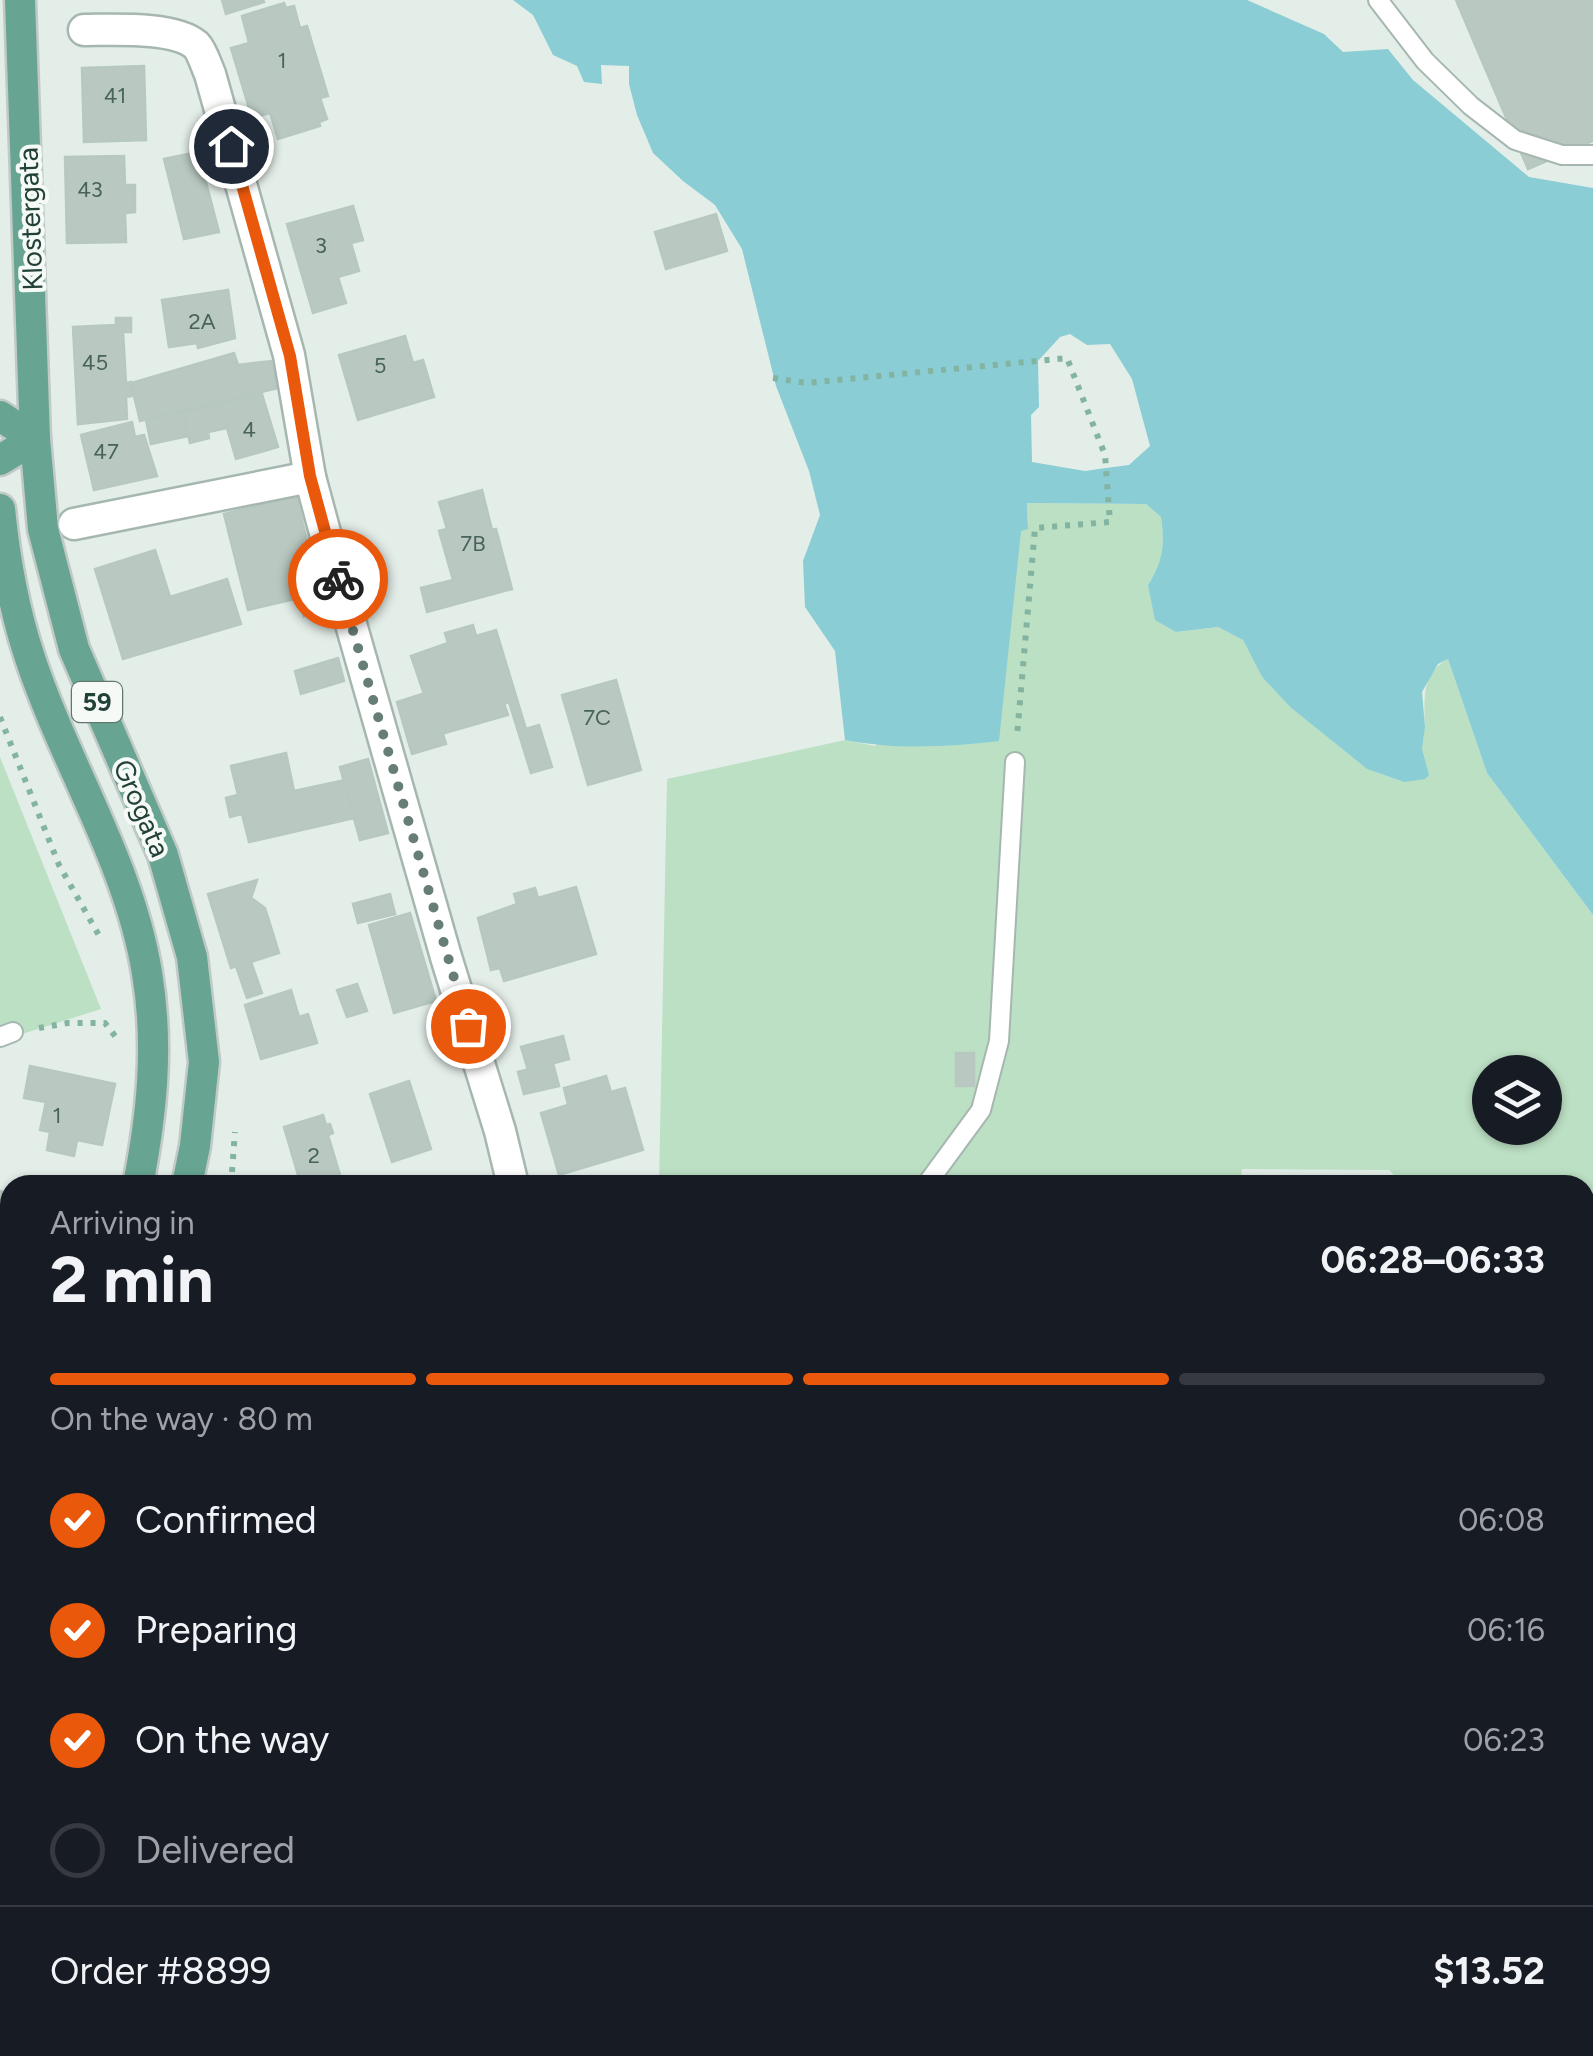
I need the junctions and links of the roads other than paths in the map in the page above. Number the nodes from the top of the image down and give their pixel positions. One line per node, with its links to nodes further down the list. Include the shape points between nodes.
1 (20, 0): 6 (main road, Klostergata / 59)
2 (1378, 0): 4 (lane, via 1425,62 1515,140 1562,155)
3 (84, 30): 8 (street, via 180,36 198,46 290,356)
4 (1593, 156)
5 (0, 416): 6 (main road)
6 (35, 439): 7 (main road); 13 (main road, Grogata / 59, via 43,529 63,616 163,855 192,956 204,1062)
7 (0, 460)
8 (310, 476): 10 (street); 14 (street, via 500,1131)
9 (0, 508): 12 (main road, Grogata / 59, via 31,660 120,880 147,970 155,1066)
10 (74, 524)
11 (1015, 762): 15 (lane, via 999,1041 981,1110)
12 (140, 1175)
13 (189, 1175)
14 (500, 1175)
15 (933, 1175)

